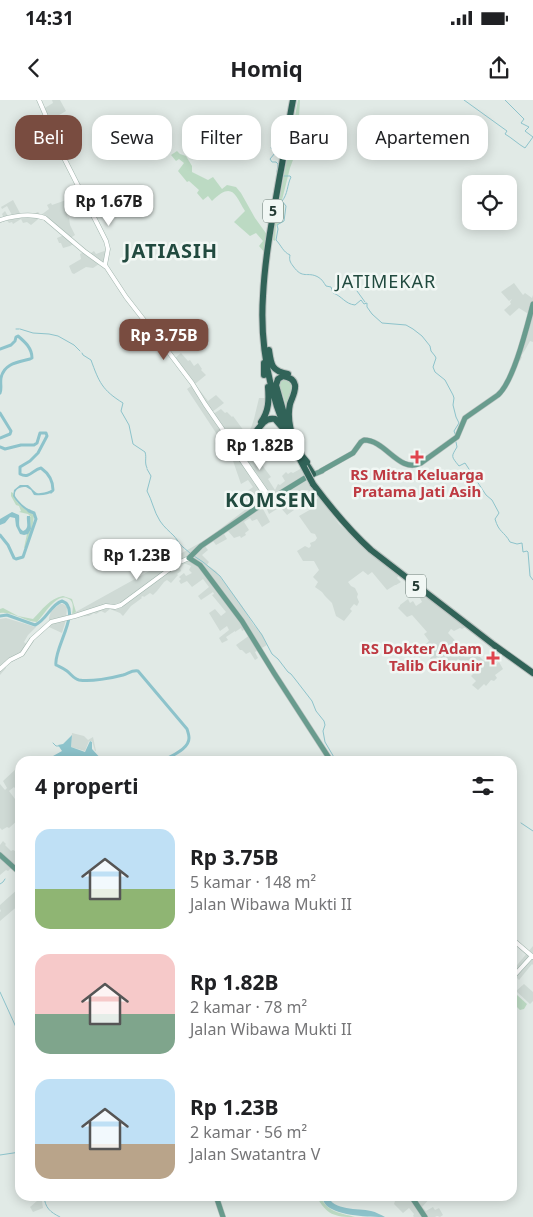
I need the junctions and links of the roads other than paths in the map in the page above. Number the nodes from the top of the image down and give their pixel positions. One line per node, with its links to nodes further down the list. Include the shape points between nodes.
1 (39, 100): 4 (main road, via 108,247)
2 (294, 100): 6 (highway, 5, via 267,268)
3 (0, 220): 4 (main road, via 13,216 44,217)
4 (106, 267): 8 (main road)
5 (533, 304): 10 (main road, via 507,383 500,394 465,418 458,436 416,466 402,463 382,446 364,440 353,453)
6 (264, 338): 7 (highway, 5, via 275,393); 8 (highway, via 268,408 265,417); 9 (highway, 5, via 278,413); 10 (highway, via 272,367 296,381 290,426)
7 (291, 439): 9 (highway, 5); 10 (highway, via 276,385 282,376 295,384 289,426)
8 (238, 449): 9 (highway, via 265,421 274,419); 11 (main road)
9 (304, 466): 10 (highway, 5, bridge)
10 (314, 478): 11 (main road); 14 (highway, 5, via 333,510 371,550 494,646)
11 (268, 497): 12 (main road)
12 (191, 556): 13 (main road, via 121,605 92,609 51,622 38,632 22,654); 15 (main road, via 233,608)
13 (0, 668)
14 (533, 672)
15 (328, 756)
16 (1, 856): 17 (main road)
17 (15, 869)
18 (517, 945): 19 (main road)
19 (530, 956): 20 (main road)
20 (517, 972)
21 (414, 1201): 22 (main road)
22 (425, 1217)

